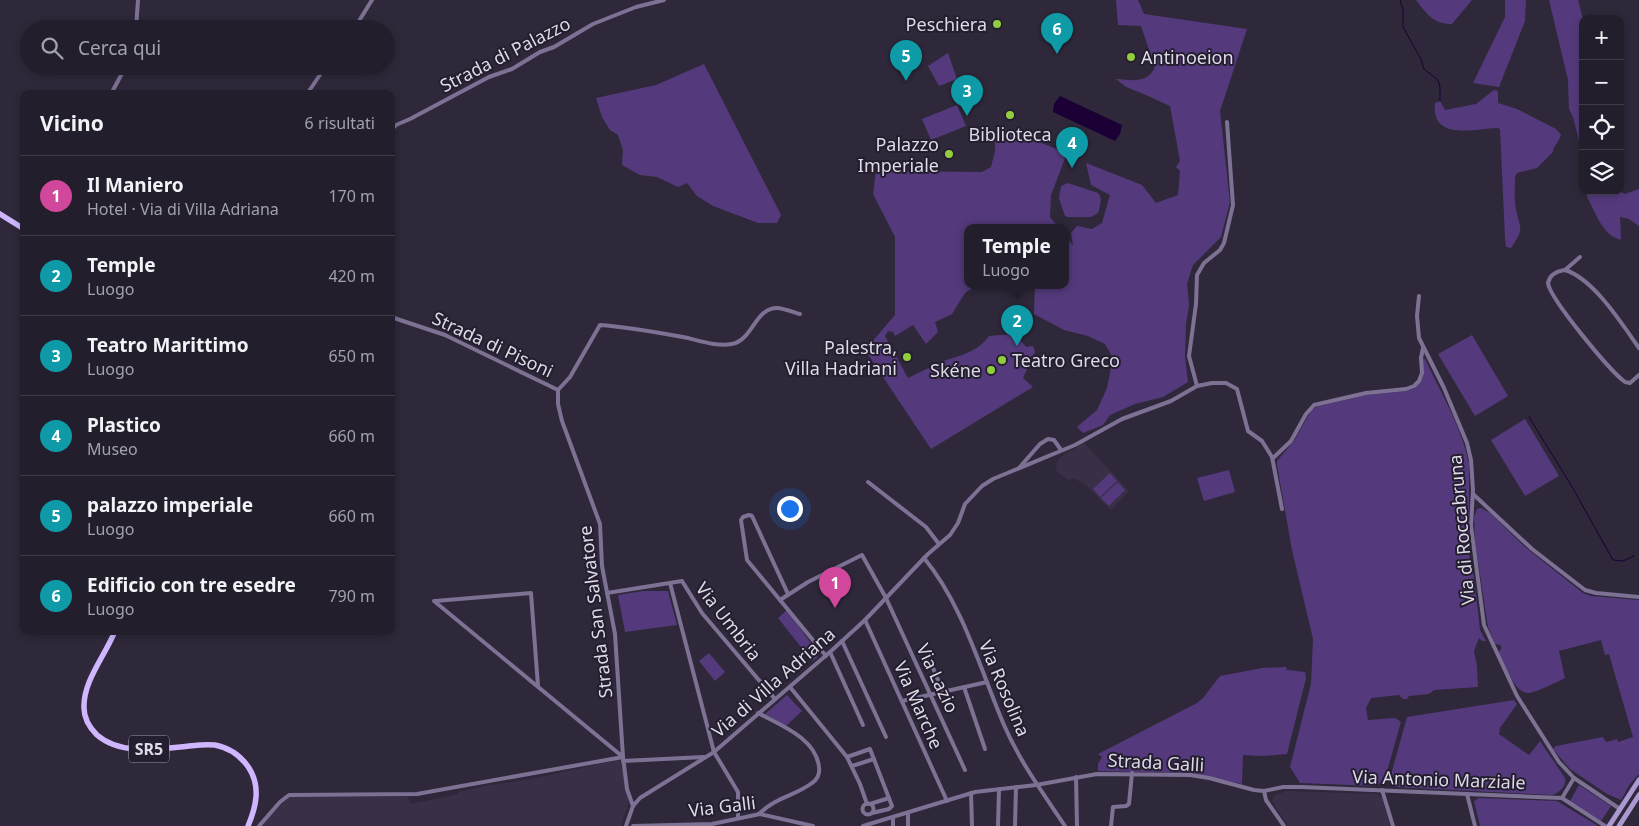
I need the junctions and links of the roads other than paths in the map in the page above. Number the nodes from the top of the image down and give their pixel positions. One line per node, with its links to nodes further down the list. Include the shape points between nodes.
1 (138, 0): 4 (street)
2 (372, 0): 5 (street)
3 (664, 0): 11 (street, Strada di Palazzo, via 593,24 514,68 489,77)
4 (137, 20)
5 (360, 20)
6 (121, 75): 8 (street)
7 (320, 75): 9 (street)
8 (113, 90)
9 (310, 90)
10 (1227, 122): 22 (street, via 1233,207 1224,243 1197,275 1189,354)
11 (395, 127)
12 (0, 214): 13 (main road)
13 (20, 226)
14 (1580, 257): 15 (street)
15 (1565, 270): 20 (street, via 1578,276 1592,289); 21 (street, via 1556,272 1549,280 1548,286 1554,297 1622,380 1629,383)
16 (1419, 296): 19 (street, Via di Roccabruna, via 1417,324)
17 (800, 314): 23 (street, Strada di Pisoni, via 769,309 741,340 733,344 600,325 571,375)
18 (395, 318): 23 (street, Strada di Pisoni, via 445,335)
19 (1423, 348): 26 (street, via 1420,358 1422,373 1413,386 1314,406 1291,441); 30 (street, Via di Roccabruna, via 1467,443 1472,460)
20 (1639, 348)
21 (1639, 376)
22 (1196, 386): 24 (street, Via di Villa Adriana, via 1171,401 1122,419); 26 (street, via 1219,382 1236,388 1248,431 1265,444)
23 (558, 390): 35 (street, Strada San Salvatore, via 562,422 599,519)
24 (1060, 450): 25 (street, Via di Villa Adriana, via 1050,438); 27 (street, Via di Villa Adriana)
25 (1032, 453): 27 (street); 28 (street, Via di Villa Adriana)
26 (1273, 458): 31 (street)
27 (1040, 460): 28 (street, Via di Villa Adriana)
28 (1018, 469): 32 (street, Via di Villa Adriana, via 980,488 964,505 953,531)
29 (868, 482): 32 (street, via 926,527)
30 (1473, 494): 37 (street, via 1529,547 1582,588); 67 (street, Via di Roccabruna, via 1471,530 1484,625 1520,701 1557,759)
31 (1282, 509)
32 (939, 544): 33 (street, Via di Villa Adriana)
33 (924, 558): 38 (street, Via di Villa Adriana); 46 (street, Via Rosolina, via 948,593)
34 (670, 583): 35 (street); 52 (street, Via Umbria, via 682,581 702,613); 58 (street)
35 (606, 593): 61 (street, Strada San Salvatore, via 615,632)
36 (788, 594): 38 (street, Via Lazio, via 862,555); 39 (street); 39 (street, via 752,516 743,517 747,560)
37 (1639, 597)
38 (886, 598): 40 (street, Via di Villa Adriana); 51 (street, Via Lazio)
39 (780, 600): 44 (street)
40 (865, 620): 42 (street, Via di Villa Adriana); 53 (street, Via Marche)
41 (113, 635): 91 (main road, SR5, via 87,691 84,712 91,728 108,742 132,748 210,744 234,752 247,766 255,782 254,811)
42 (842, 641): 43 (street, Via di Villa Adriana); 56 (street)
43 (830, 652): 44 (street, Via di Villa Adriana); 55 (street)
44 (826, 656): 48 (street, Via di Villa Adriana)
45 (928, 656): 50 (street)
46 (987, 682): 49 (street); 69 (street, Via Rosolina, via 1005,727)
47 (538, 686): 47 (street, via 531,593 434,601); 61 (street)
48 (790, 687): 52 (street, Via di Villa Adriana); 60 (street)
49 (964, 687): 50 (street); 57 (street)
50 (943, 692): 51 (street)
51 (930, 694): 53 (street); 64 (street, Via Lazio)
52 (775, 700): 54 (street, Via di Villa Adriana)
53 (902, 701): 79 (street, Via Marche)
54 (758, 713): 58 (street, Via di Villa Adriana); 84 (street, via 805,741 819,769 814,782 782,797)
55 (863, 725)
56 (886, 737)
57 (985, 749)
58 (714, 752): 59 (street, Via di Villa Adriana); 86 (street, via 738,792)
59 (706, 757): 61 (street); 81 (street, Via di Villa Adriana)
60 (847, 757): 62 (street, via 870,749); 63 (street)
61 (623, 759): 81 (street, Strada San Salvatore); 92 (street, via 426,793 289,795)
62 (874, 759): 63 (street); 77 (street)
63 (852, 766): 80 (street)
64 (965, 770)
65 (1132, 774): 66 (street, Strada Galli); 73 (street, Strada Galli, via 1206,777); 104 (street, via 1129,802 1126,806 1113,807)
66 (1076, 777): 69 (street, Strada Galli); 103 (street)
67 (1574, 778): 78 (street); 82 (street, Via di Roccabruna)
68 (1639, 780): 82 (main road)
69 (1036, 785): 70 (street); 102 (street, Via Rosolina)
70 (1016, 787): 71 (street); 101 (street)
71 (999, 789): 74 (street); 100 (street)
72 (1382, 790): 73 (street, Via Antonio Marziale, via 1292,787); 75 (street, Via Antonio Marziale); 106 (street)
73 (1264, 791): 105 (street, via 1266,800)
74 (971, 793): 79 (street); 99 (street)
75 (1467, 794): 78 (street, Via Antonio Marziale); 107 (street)
76 (1639, 795): 110 (main road)
77 (889, 798): 80 (street); 85 (street, via 891,808)
78 (1562, 798): 108 (street)
79 (946, 801): 83 (street)
80 (869, 804): 85 (street, via 873,808); 85 (street, via 863,809)
81 (633, 806): 93 (street)
82 (1620, 809): 109 (main road)
83 (908, 813): 87 (street); 98 (street)
84 (759, 814): 86 (street, Via Galli); 88 (street, Via Galli)
85 (870, 814): 90 (street)
86 (738, 818): 89 (street, Via Galli, via 712,824)
87 (893, 818): 90 (street); 97 (street)
88 (791, 824): 95 (street, Via Galli)
89 (671, 825): 94 (street, Via Galli)
90 (870, 825): 96 (street)
91 (248, 826)
92 (259, 826)
93 (626, 826)
94 (633, 826)
95 (813, 826)
96 (864, 826)
97 (893, 826)
98 (908, 826)
99 (972, 826)
100 (998, 826)
101 (1015, 826)
102 (1065, 826)
103 (1077, 826)
104 (1111, 826)
105 (1284, 826)
106 (1393, 826)
107 (1476, 826)
108 (1605, 826)
109 (1609, 826)
110 (1619, 826)

